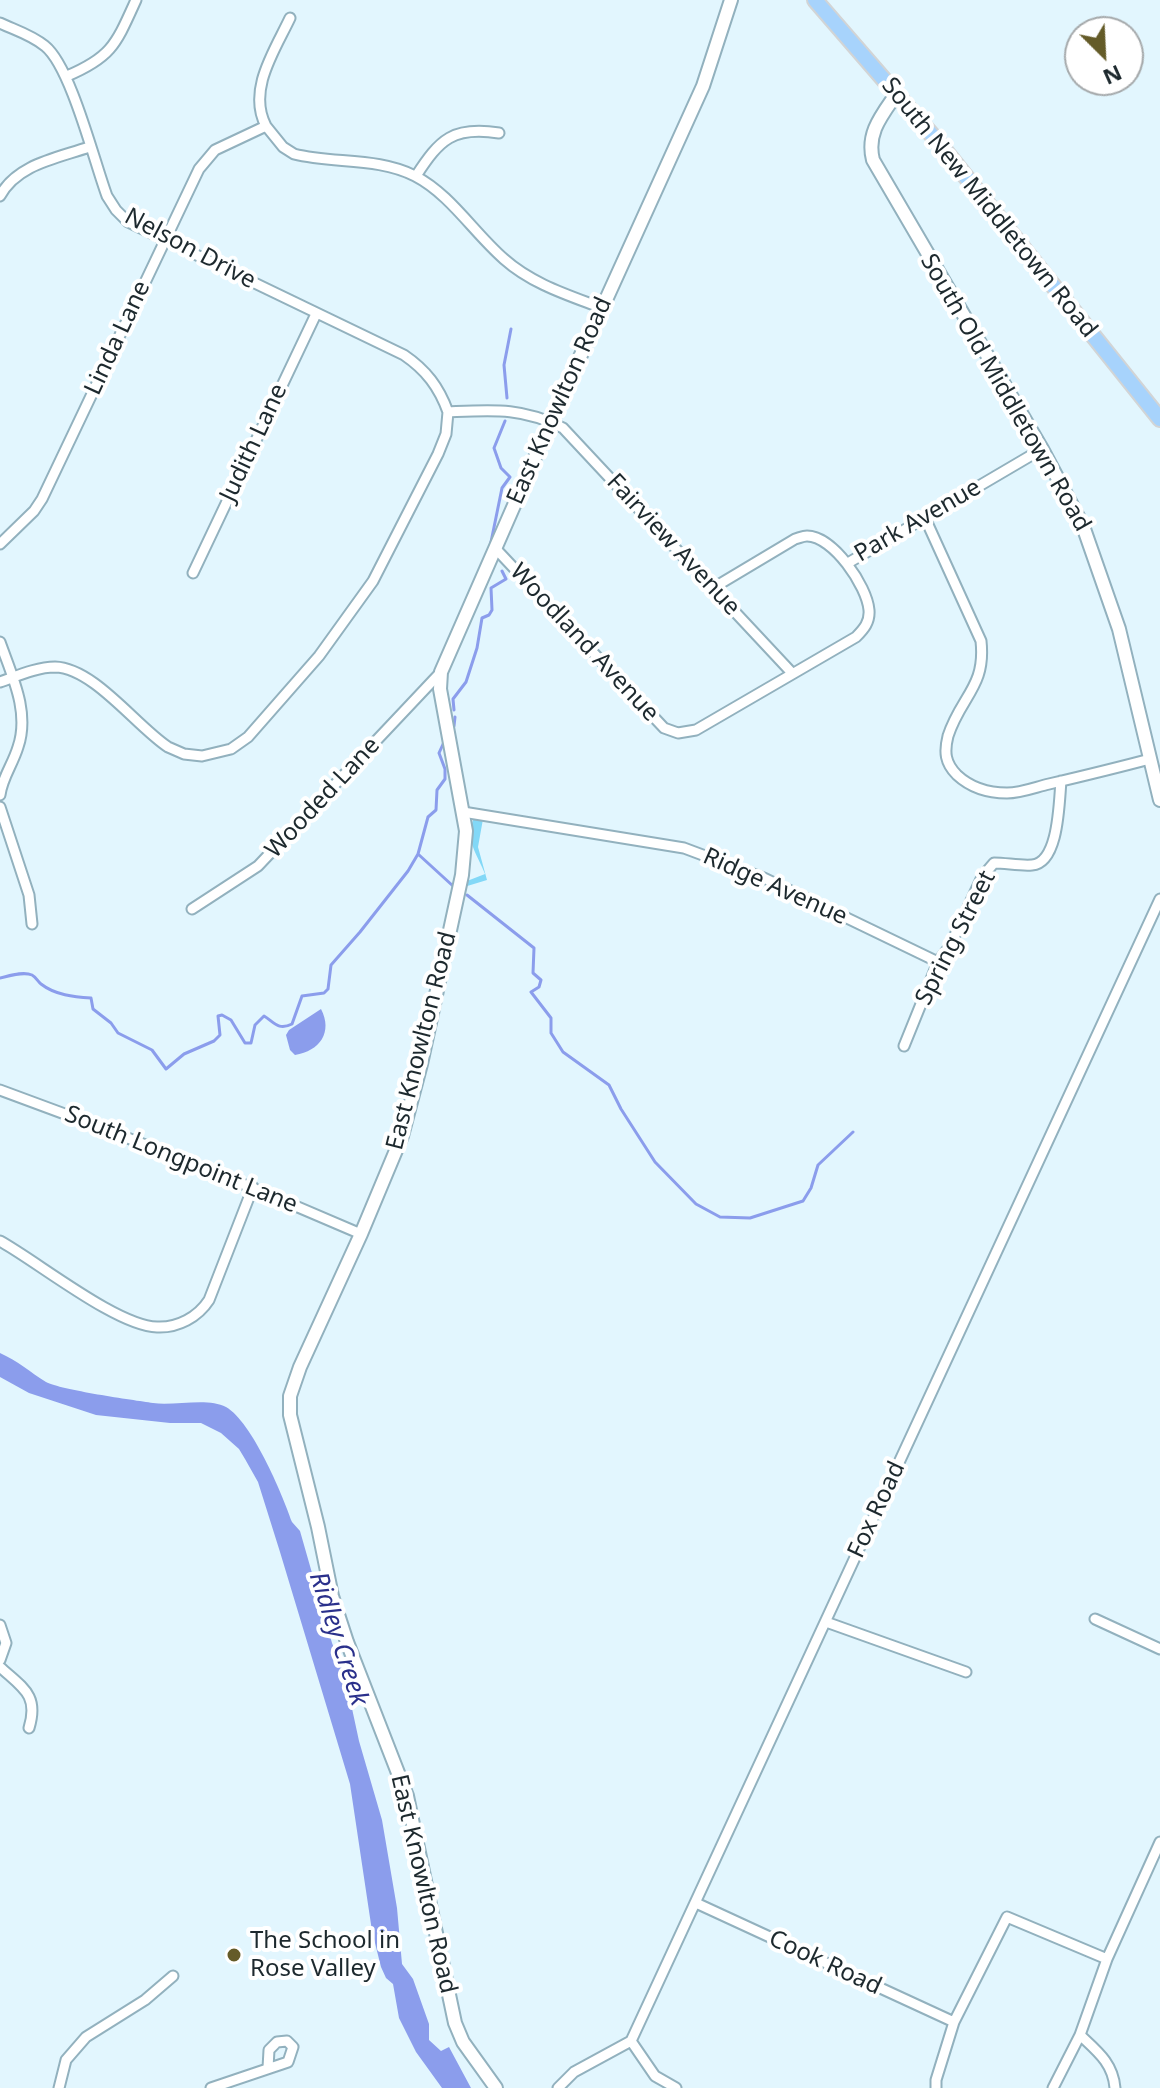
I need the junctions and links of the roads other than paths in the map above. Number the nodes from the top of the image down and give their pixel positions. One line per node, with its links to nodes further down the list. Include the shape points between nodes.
1 (136, 0): 6 (street, via 107,54)
2 (731, 0): 14 (main road, East Knowlton Road, via 703,86)
3 (815, 0): 7 (main road, South New Middletown Road)
4 (290, 18): 8 (street, via 260,88 258,104)
5 (0, 23): 6 (street, Nelson Drive, via 45,46)
6 (67, 76): 10 (street, Nelson Drive)
7 (897, 93): 17 (main road, South New Middletown Road); 19 (main road, South Old Middletown Road, via 874,129 873,160)
8 (266, 126): 11 (street, via 294,154 385,166); 13 (street, Linda Lane, via 209,155)
9 (499, 133): 11 (street, via 473,130 449,137 431,152)
10 (89, 147): 12 (street, via 28,168); 13 (street, Nelson Drive, via 116,210 128,222)
11 (416, 176): 14 (street, via 517,269)
12 (0, 196)
13 (165, 239): 15 (street, Nelson Drive); 21 (street, Linda Lane, via 42,499)
14 (602, 308): 18 (main road, East Knowlton Road)
15 (316, 314): 16 (street, Nelson Drive, via 421,367); 24 (street, Judith Lane)
16 (448, 412): 18 (street, via 503,409); 29 (street, via 438,454 373,581 312,664 248,737 231,749 202,756 168,747 73,671 57,667)
17 (1160, 419)
18 (551, 421): 22 (main road, East Knowlton Road); 25 (street, Fairview Avenue)
19 (1042, 449): 20 (street, Park Avenue); 31 (main road, South Old Middletown Road, via 1095,556 1119,629)
20 (925, 518): 23 (street, Park Avenue); 32 (street, via 981,641 984,662 944,756 964,781 983,791 1009,793)
21 (0, 544)
22 (495, 548): 27 (main road, East Knowlton Road); 28 (street, Woodland Avenue, via 664,728 678,733 696,730)
23 (848, 563): 25 (street, Park Avenue, via 809,536 795,539); 28 (street, Woodland Avenue, via 867,599 866,627)
24 (193, 573)
25 (713, 588): 28 (street, Fairview Avenue)
26 (0, 642): 29 (street)
27 (441, 672): 36 (main road, East Knowlton Road); 38 (street, Wooded Lane, via 258,866)
28 (792, 673)
29 (12, 678): 30 (street); 33 (street, via 23,726)
30 (0, 682)
31 (1150, 759): 32 (street); 34 (main road, South Old Middletown Road)
32 (1061, 781): 40 (street, Spring Street, via 1053,845 1044,859 1035,865 994,863)
33 (0, 795)
34 (1160, 800)
35 (0, 807): 39 (street, via 29,895)
36 (463, 812): 40 (street, Ridge Avenue, via 684,848 764,878); 44 (main road, East Knowlton Road, via 464,864 419,1070 402,1136)
37 (1160, 899): 47 (street, Fox Road)
38 (192, 909)
39 (32, 924)
40 (938, 962): 41 (street, Spring Street)
41 (904, 1046)
42 (0, 1090): 43 (street, South Longpoint Lane)
43 (253, 1187): 44 (street, South Longpoint Lane); 45 (street, via 209,1300 200,1313 180,1323 157,1327 136,1322)
44 (361, 1234): 64 (main road, East Knowlton Road, via 300,1367 290,1415 332,1596 407,1796 455,2023)
45 (0, 1241)
46 (1095, 1619): 49 (street)
47 (826, 1622): 52 (street); 55 (street, Fox Road)
48 (0, 1625): 50 (street, via 6,1643)
49 (1160, 1649)
50 (0, 1660)
51 (0, 1667): 53 (street, via 30,1698 34,1711)
52 (966, 1672)
53 (29, 1728)
54 (1160, 1842): 56 (street)
55 (696, 1903): 58 (street, Cook Road); 60 (street, Fox Road)
56 (1107, 1959): 58 (street, via 1007,1917); 59 (street)
57 (173, 1976): 62 (street, via 86,2037 66,2060)
58 (954, 2022): 67 (street)
59 (1080, 2035): 68 (street); 69 (street, via 1106,2060)
60 (631, 2041): 65 (street, via 574,2072); 66 (street, via 655,2076)
61 (268, 2068): 63 (street)
62 (59, 2088)
63 (211, 2088)
64 (496, 2088)
65 (558, 2088)
66 (676, 2088)
67 (936, 2088)
68 (1053, 2088)
69 (1115, 2088)

